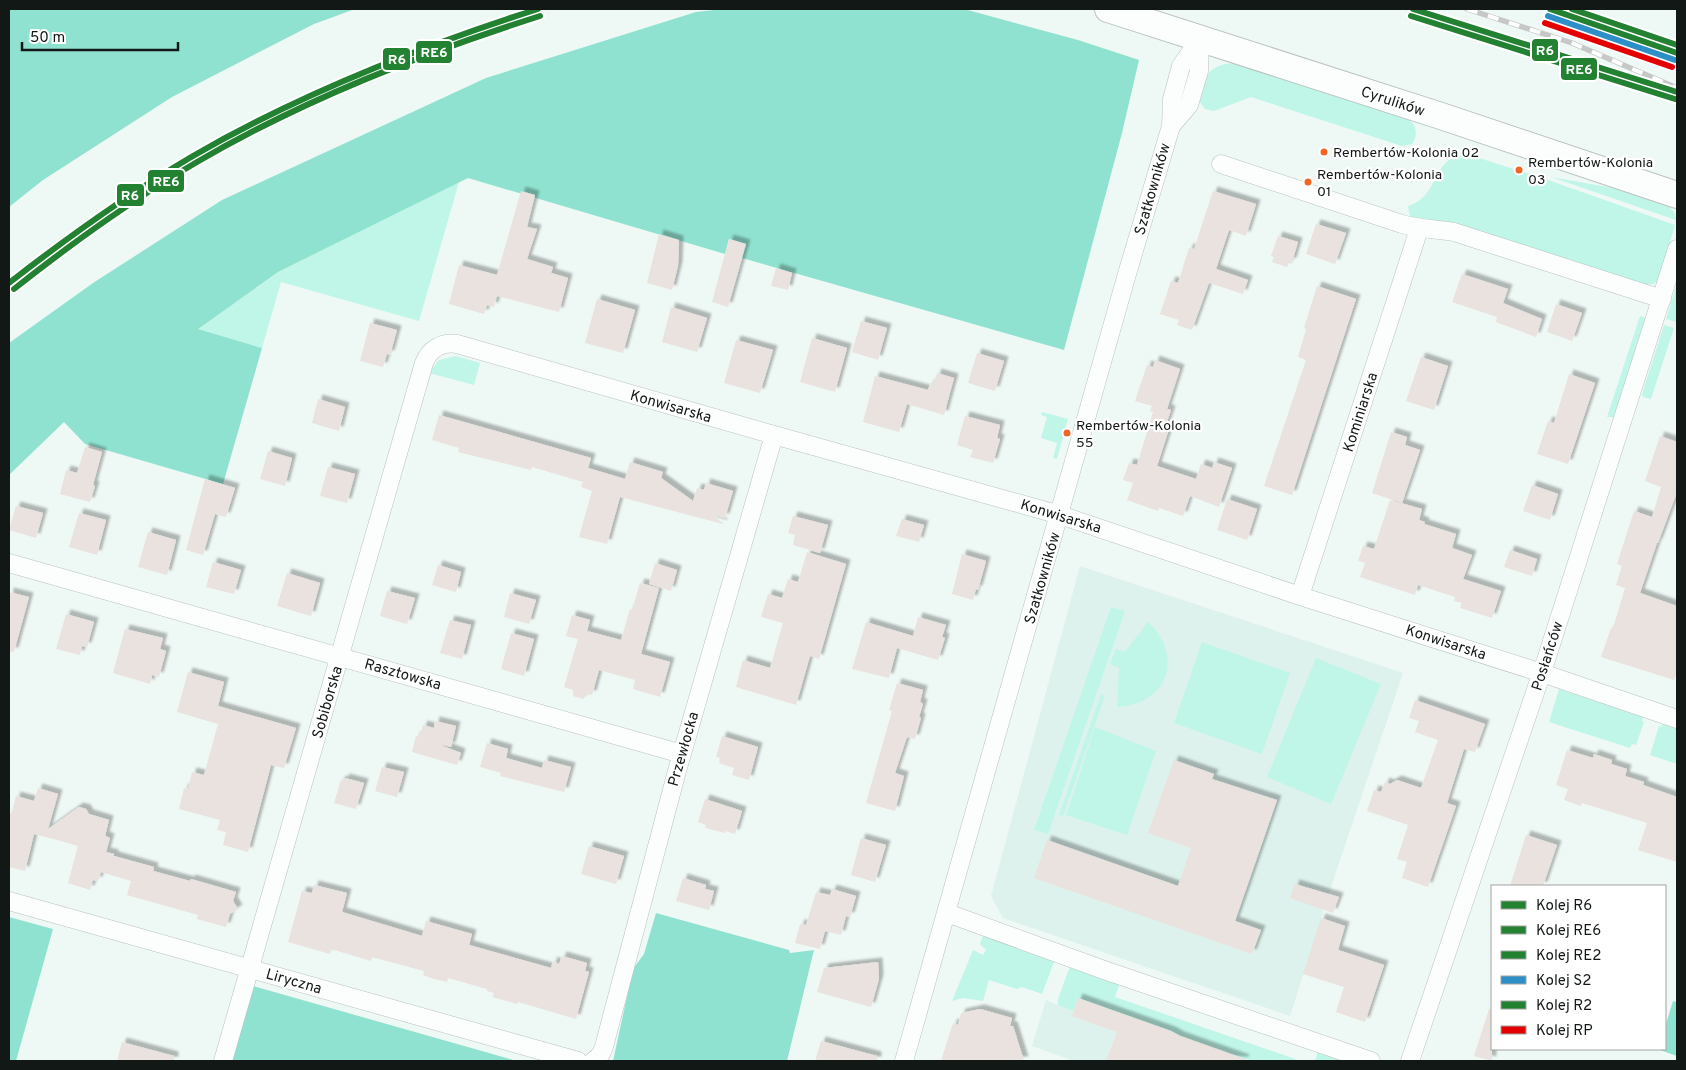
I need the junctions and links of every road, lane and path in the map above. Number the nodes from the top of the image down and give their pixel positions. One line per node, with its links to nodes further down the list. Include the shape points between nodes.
1 (1108, 9): 2 (main road, Cyrulików)
2 (1200, 39): 4 (main road, Cyrulików); 10 (street, Szatkowników, via 1181,66 1172,99 1171,126)
3 (1221, 164): 5 (street)
4 (1677, 195)
5 (1419, 229): 7 (street, via 1454,232); 12 (street, Kominiarska)
6 (1677, 249): 7 (street, Posłańców)
7 (1662, 299): 14 (street, Posłańców)
8 (437, 347): 9 (street, Konwisarska, via 457,344); 13 (street, Sobiborska, via 424,363)
9 (774, 435): 10 (street, Konwisarska); 16 (street, Przewłocka)
10 (1060, 514): 12 (street, Konwisarska); 18 (street, Szatkowników)
11 (9, 563): 13 (street, Rasztowska)
12 (1300, 596): 14 (street, Konwisarska)
13 (340, 657): 16 (street, Rasztowska); 19 (street, Sobiborska)
14 (1542, 673): 15 (street, Konwisarska); 25 (street, Posłańców)
15 (1677, 718)
16 (682, 754): 22 (street, Przewłocka, via 606,1039 602,1052)
17 (9, 901): 19 (street, Liryczna)
18 (947, 913): 23 (street, Szatkowników); 24 (street)
19 (249, 968): 20 (street, Sobiborska); 21 (street, Liryczna)
20 (224, 1061)
21 (578, 1061)
22 (593, 1061)
23 (904, 1061)
24 (1371, 1061)
25 (1410, 1061)

